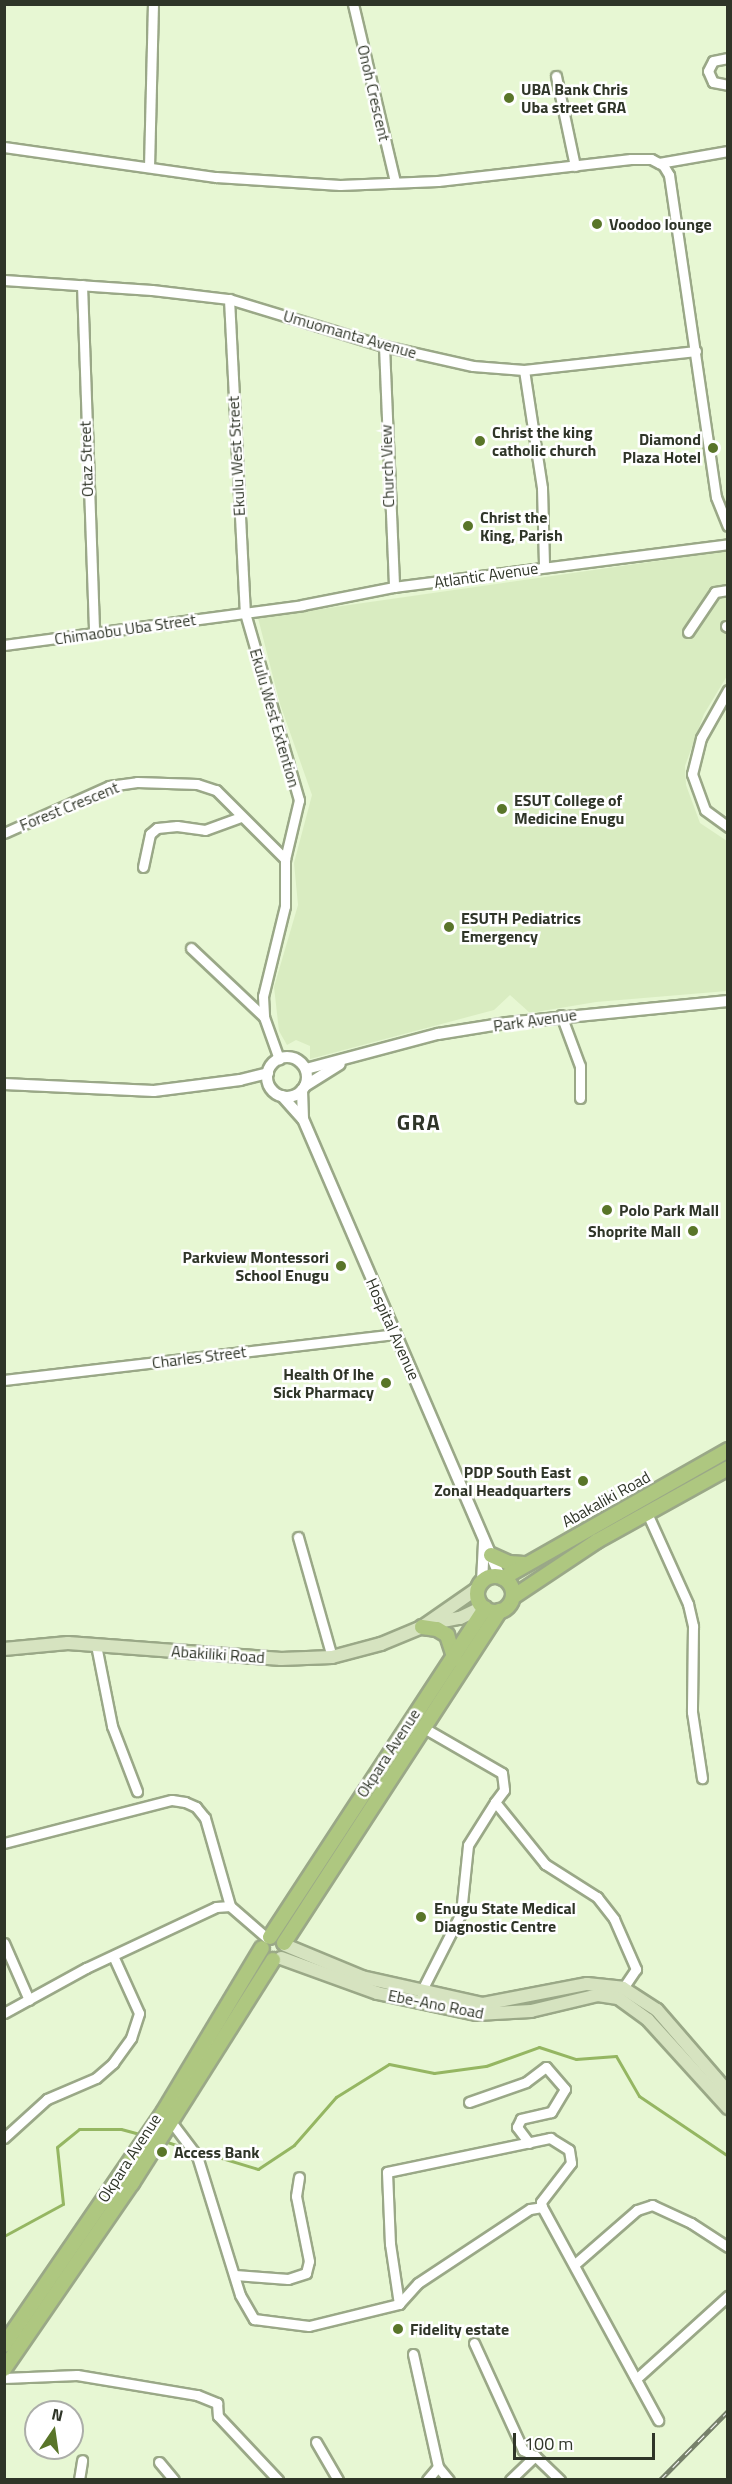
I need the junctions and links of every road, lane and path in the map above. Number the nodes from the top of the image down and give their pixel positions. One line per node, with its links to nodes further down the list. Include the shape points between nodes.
1 (153, 4): 10 (street)
2 (353, 4): 11 (street, Onoh Crescent)
3 (728, 58): 5 (street, via 713,61 708,71 713,82)
4 (556, 76): 9 (street)
5 (728, 85)
6 (4, 147): 10 (street)
7 (728, 151): 8 (street)
8 (659, 163): 9 (street, via 632,159); 16 (street, via 669,175)
9 (576, 166): 11 (street)
10 (149, 167): 11 (street, via 295,183)
11 (395, 182)
12 (4, 280): 13 (street, Umuomanta Avenue)
13 (82, 285): 14 (street, Umuomanta Avenue); 24 (street, Otaz Street)
14 (229, 300): 15 (street, Umuomanta Avenue); 23 (street, Ekulu West Street)
15 (384, 346): 17 (street, Umuomanta Avenue, via 473,366); 21 (street, Church View)
16 (696, 351): 17 (street, Umuomanta Avenue); 18 (street, via 716,497)
17 (524, 370): 20 (street, via 542,488)
18 (728, 526)
19 (728, 544): 20 (street, Atlantic Avenue)
20 (544, 567): 21 (street, Atlantic Avenue)
21 (394, 587): 23 (street, Atlantic Avenue)
22 (728, 590): 25 (street, via 715,592)
23 (245, 612): 24 (street, Chimaobu Uba Street); 31 (street, Ekulu West Extention, via 299,800)
24 (93, 632): 26 (street, Chimaobu Uba Street)
25 (688, 632)
26 (4, 645)
27 (728, 690): 29 (street, via 701,738 692,774 705,810)
28 (241, 817): 30 (street, Forest Crescent, via 212,787 126,783 93,792); 31 (street, Forest Crescent); 32 (street, via 204,830 166,825 157,828 150,834)
29 (728, 828)
30 (4, 833)
31 (285, 859): 36 (street, Ekulu West Extention, via 285,906 265,981)
32 (143, 867)
33 (191, 948): 36 (street)
34 (728, 1001): 35 (street, Park Avenue)
35 (561, 1015): 38 (street, Park Avenue, via 438,1034); 46 (street, via 580,1066)
36 (264, 1017): 37 (street)
37 (279, 1059): 39 (street, via 294,1058); 40 (street)
38 (346, 1061): 39 (street); 44 (street)
39 (306, 1069): 44 (street)
40 (268, 1072): 41 (street); 43 (street)
41 (240, 1080): 42 (street, via 154,1091); 43 (street)
42 (4, 1084)
43 (269, 1084): 45 (street)
44 (304, 1088): 45 (street); 47 (street)
45 (282, 1096): 47 (street)
46 (580, 1098)
47 (303, 1119): 48 (street, Hospital Avenue)
48 (394, 1334): 49 (street, Charles Street); 56 (street, Hospital Avenue)
49 (4, 1380)
50 (728, 1450): 52 (main road, Abakaliki Road)
51 (728, 1468): 53 (main road, Abakaliki Road)
52 (686, 1474): 53 (main road); 58 (main road, Abakaliki Road)
53 (691, 1488): 54 (main road, Abakaliki Road)
54 (647, 1513): 61 (main road, Abakaliki Road, via 540,1576); 71 (street, via 688,1604 693,1626 692,1712)
55 (298, 1537): 67 (street)
56 (484, 1539): 57 (street, Hospital Avenue); 60 (street)
57 (491, 1556): 58 (main road); 59 (street, Hospital Avenue)
58 (524, 1564): 59 (main road, Abakaliki Road)
59 (501, 1577): 60 (main road); 61 (main road, via 510,1584)
60 (480, 1585): 62 (main road, via 478,1599); 64 (main road)
61 (513, 1597): 63 (main road)
62 (484, 1608): 63 (main road); 64 (main road); 68 (main road, Okpara Avenue)
63 (500, 1611): 69 (main road, Okpara Avenue)
64 (424, 1625): 67 (main road, Abakiliki Road, via 381,1644); 68 (main road, via 444,1632 452,1642)
65 (96, 1645): 66 (main road, Abakiliki Road); 67 (main road, Abakiliki Road, via 281,1659); 72 (street, via 112,1726)
66 (4, 1648)
67 (332, 1657)
68 (455, 1659): 70 (main road, Okpara Avenue)
69 (424, 1728): 70 (main road, Okpara Avenue); 73 (street, via 502,1773 504,1790)
70 (397, 1758): 76 (main road, Okpara Avenue); 78 (main road, Okpara Avenue)
71 (702, 1778)
72 (137, 1791)
73 (495, 1802): 80 (street, via 545,1864 597,1897 614,1919 636,1969); 81 (street, via 468,1845 461,1913)
74 (4, 1843): 75 (street, via 172,1800 196,1807 205,1818)
75 (230, 1906): 76 (street); 79 (street, via 216,1907)
76 (267, 1941): 78 (main road); 78 (main road, via 264,1955); 87 (main road, Okpara Avenue)
77 (4, 1943): 82 (street)
78 (281, 1951): 81 (main road, Ebe-Ano Road); 86 (main road, Ebe-Ano Road, via 377,1993 460,2012 511,2014 586,1996 618,1998 648,2020); 87 (main road, Okpara Avenue)
79 (114, 1958): 82 (street, via 86,1968); 88 (street, via 139,2013 131,2038 96,2078 47,2099)
80 (623, 1988): 81 (main road, Ebe-Ano Road, via 587,1984 493,2004); 84 (main road, Ebe-Ano Road, via 657,2010)
81 (421, 1992)
82 (29, 2000): 83 (street)
83 (4, 2013)
84 (728, 2092)
85 (468, 2102): 89 (street, via 526,2082 546,2067 565,2089 551,2112 521,2119 517,2127)
86 (728, 2108)
87 (158, 2131): 94 (street, via 190,2143 197,2155); 98 (main road, Okpara Avenue); 100 (main road, Okpara Avenue)
88 (4, 2138)
89 (529, 2144): 91 (street, via 550,2138 569,2150 571,2163 567,2173 541,2202); 96 (street, via 387,2172 390,2244)
90 (299, 2177): 94 (street, via 296,2196 309,2261 306,2273 288,2279)
91 (542, 2207): 93 (street); 96 (street, via 530,2209 418,2283)
92 (728, 2247): 93 (street, via 682,2218 652,2205 637,2210)
93 (575, 2264): 102 (street)
94 (235, 2275): 96 (street, via 244,2305 259,2321 309,2326)
95 (728, 2296): 102 (street)
96 (399, 2304)
97 (474, 2343): 105 (street, via 514,2434 523,2450)
98 (4, 2345)
99 (413, 2355): 108 (street, via 422,2380)
100 (4, 2369)
101 (4, 2379): 111 (street, via 77,2375 197,2395 217,2403 218,2416)
102 (636, 2379): 103 (street)
103 (658, 2420)
104 (316, 2442): 112 (street)
105 (535, 2456): 115 (street); 116 (street)
106 (82, 2460): 109 (street)
107 (159, 2462): 110 (street)
108 (438, 2467): 113 (street); 114 (street)
109 (79, 2480)
110 (174, 2480)
111 (278, 2480)
112 (338, 2480)
113 (427, 2480)
114 (450, 2480)
115 (510, 2480)
116 (560, 2480)

